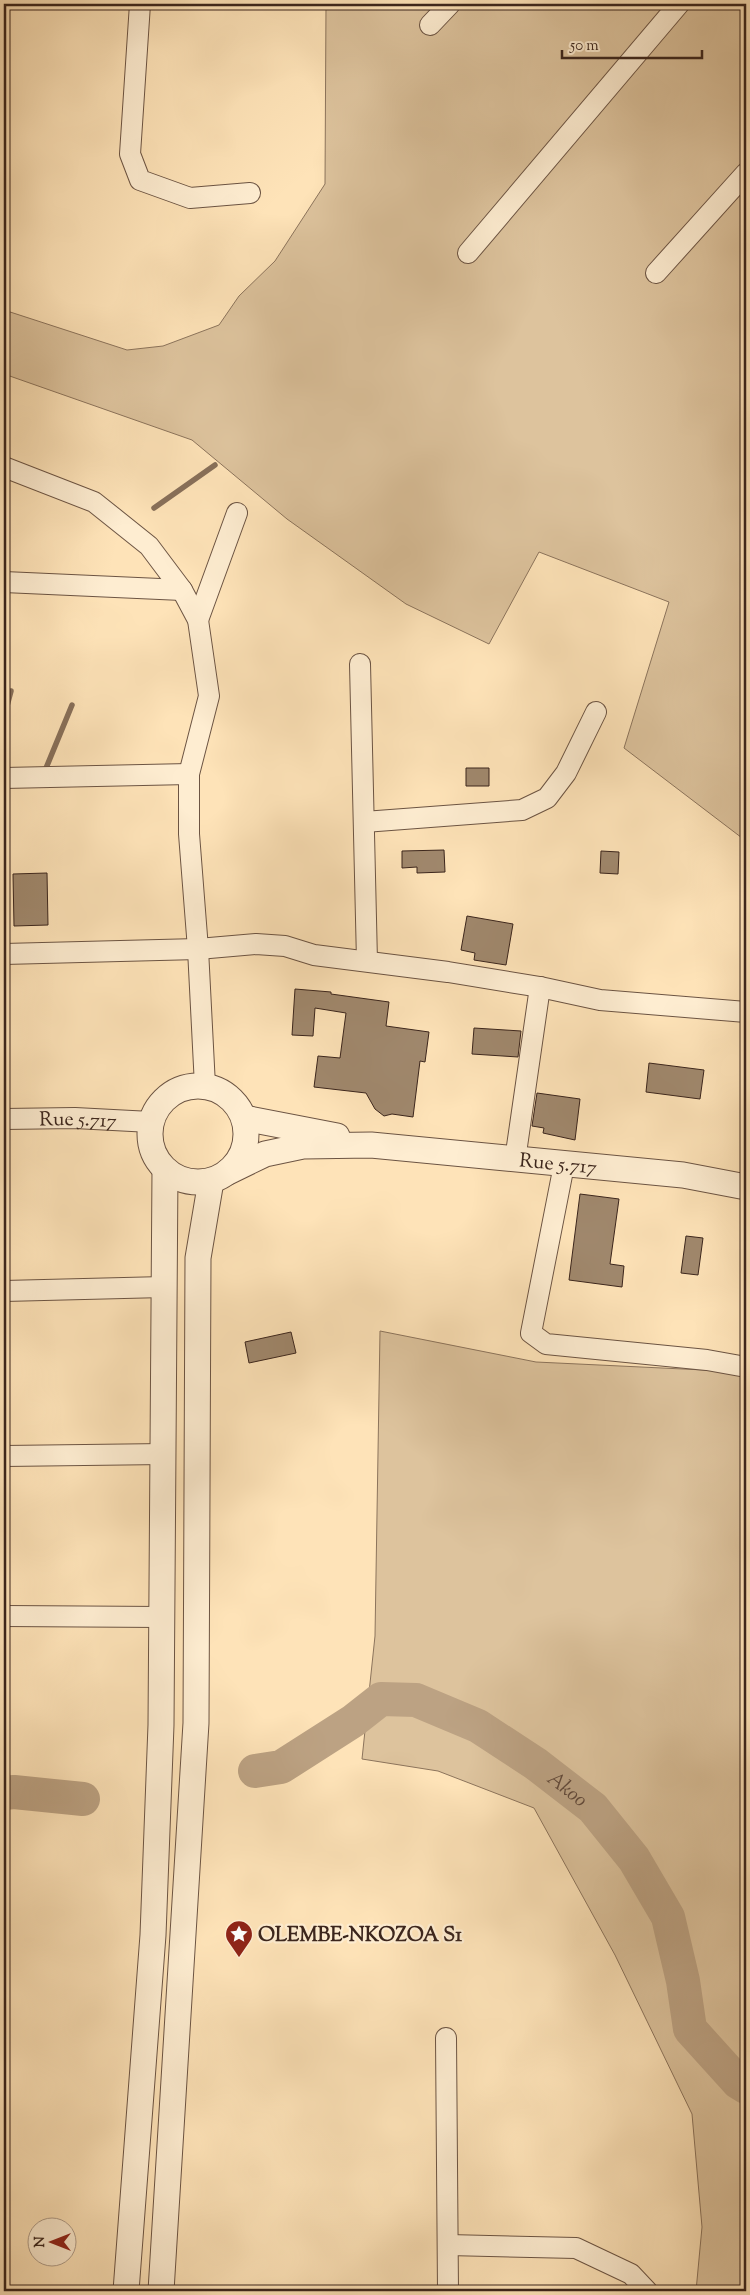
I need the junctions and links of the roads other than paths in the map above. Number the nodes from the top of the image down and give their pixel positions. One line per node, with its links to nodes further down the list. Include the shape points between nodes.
1 (140, 4): 6 (street, via 130,154 140,180 190,198)
2 (450, 4): 4 (street)
3 (679, 4): 7 (street)
4 (430, 26)
5 (746, 173): 8 (street)
6 (250, 194)
7 (468, 253)
8 (656, 273)
9 (4, 467): 12 (street, via 94,502 149,546)
10 (236, 513): 13 (street)
11 (4, 582): 12 (street)
12 (182, 590): 13 (street)
13 (198, 620): 16 (street, via 209,696)
14 (360, 664): 18 (street)
15 (596, 712): 18 (street, via 566,772 548,798 522,810)
16 (189, 774): 17 (street); 19 (street, via 189,834)
17 (4, 778)
18 (364, 822): 21 (street)
19 (198, 949): 20 (street); 21 (street, via 256,944 285,946 314,954); 24 (street)
20 (4, 954)
21 (367, 961): 22 (street)
22 (540, 987): 23 (street, via 600,1000); 29 (street)
23 (746, 1012)
24 (205, 1086): 25 (street, via 229,1096); 27 (street, via 191,1086 166,1098)
25 (244, 1118): 28 (street, Rue 5.717, via 326,1132); 32 (street, via 245,1148 238,1162)
26 (4, 1120): 27 (street, Rue 5.717, via 75,1118)
27 (152, 1122): 31 (street, via 152,1148)
28 (371, 1145): 29 (street, Rue 5.717); 32 (street, Rue 5.717, via 303,1146 265,1154)
29 (515, 1160): 30 (street, Rue 5.717)
30 (564, 1165): 33 (street, Rue 5.717, via 683,1175); 36 (street, via 531,1333 546,1344)
31 (165, 1170): 32 (street, via 179,1179 195,1183); 34 (street)
32 (220, 1177): 44 (street, via 198,1258 196,1723)
33 (746, 1187)
34 (164, 1287): 35 (street); 37 (street)
35 (4, 1292)
36 (746, 1367)
37 (164, 1454): 38 (street); 40 (street)
38 (4, 1456)
39 (4, 1616): 40 (street)
40 (161, 1617): 43 (street, via 161,1725 153,1935)
41 (446, 2038): 42 (street)
42 (448, 2245): 45 (street); 46 (street, via 576,2248 631,2274)
43 (126, 2291)
44 (161, 2291)
45 (448, 2291)
46 (647, 2291)

